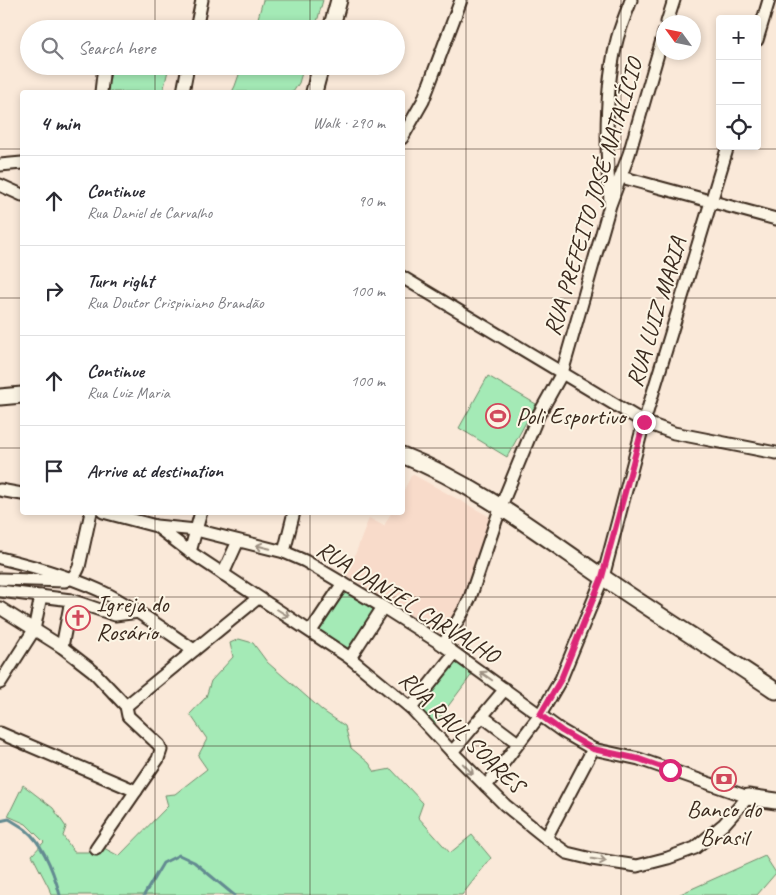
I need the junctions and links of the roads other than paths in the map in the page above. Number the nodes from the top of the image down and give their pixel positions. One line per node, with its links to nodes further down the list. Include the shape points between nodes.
1 (202, 0): 9 (street)
2 (339, 0): 10 (main road)
3 (461, 0): 19 (street, via 422,102)
4 (631, 0): 27 (street, via 616,43 610,78 607,167)
5 (674, 0): 8 (street)
6 (770, 0): 7 (street); 11 (street)
7 (776, 1)
8 (669, 15)
9 (198, 20)
10 (333, 20)
11 (761, 28)
12 (656, 60): 23 (street, RUA PREFEITO JOSÉ NATALÍCIO)
13 (103, 75): 16 (street)
14 (186, 75): 17 (street)
15 (319, 75): 18 (main road)
16 (101, 90)
17 (183, 90)
18 (315, 90)
19 (405, 133)
20 (727, 150): 26 (street, RUA LUIZ MARIA)
21 (20, 163): 22 (street)
22 (0, 166)
23 (621, 177): 26 (street); 27 (street, RUA PREFEITO JOSÉ NATALÍCIO)
24 (0, 184): 25 (street)
25 (20, 194)
26 (712, 201): 28 (street); 33 (street, RUA LUIZ MARIA)
27 (610, 205): 30 (street, RUA PREFEITO JOSÉ NATALÍCIO)
28 (776, 219)
29 (405, 279): 30 (street)
30 (562, 372): 33 (street); 38 (street, RUA PREFEITO JOSÉ NATALÍCIO, via 538,416)
31 (20, 395): 32 (main road)
32 (0, 397)
33 (644, 422): 34 (street, via 674,433); 50 (street, RUA LUIZ MARIA)
34 (776, 453)
35 (405, 456): 38 (main road, via 464,484)
36 (0, 490): 37 (street)
37 (20, 494)
38 (501, 506): 50 (main road); 63 (street, RUA PREFEITO JOSÉ NATALÍCIO, via 470,598)
39 (90, 515): 52 (street, via 79,568)
40 (114, 515): 43 (street)
41 (200, 515): 44 (street)
42 (293, 515): 47 (street)
43 (156, 526): 44 (street, RUA DANIEL CARVALHO); 46 (street, RUA RAUL SOARES)
44 (196, 530): 45 (street, RUA DANIEL CARVALHO); 46 (street)
45 (238, 541): 47 (street, RUA DANIEL CARVALHO, one-way to 45); 49 (street)
46 (190, 552): 49 (street, RUA RAUL SOARES)
47 (284, 552): 53 (street, RUA DANIEL CARVALHO, via 305,560)
48 (0, 558): 52 (street)
49 (223, 574): 56 (street, RUA RAUL SOARES)
50 (602, 577): 70 (main road); 73 (street, RUA LUIZ MARIA, via 561,679)
51 (0, 579): 52 (street)
52 (71, 579): 60 (street)
53 (343, 583): 58 (street, RUA DANIEL CARVALHO); 62 (street)
54 (0, 591): 55 (street)
55 (41, 596): 57 (street); 61 (street)
56 (258, 598): 62 (street, RUA RAUL SOARES, one-way to 62); 65 (street)
57 (72, 600): 60 (street, via 116,615); 64 (street)
58 (383, 607): 63 (street, RUA DANIEL CARVALHO); 67 (street)
59 (0, 608): 61 (street)
60 (139, 612): 65 (street)
61 (34, 630): 64 (street); 68 (street)
62 (311, 631): 67 (street, RUA RAUL SOARES)
63 (443, 645): 66 (street, RUA DANIEL CARVALHO)
64 (62, 647): 71 (street, via 93,671)
65 (194, 650): 71 (street)
66 (454, 654): 69 (street, RUA DANIEL CARVALHO, one-way to 66); 72 (street)
67 (350, 658): 72 (street, RUA RAUL SOARES)
68 (0, 683)
69 (505, 689): 73 (street, RUA DANIEL CARVALHO); 74 (street)
70 (776, 691)
71 (126, 706): 80 (street, via 128,716 161,750)
72 (411, 708): 78 (street, RUA RAUL SOARES)
73 (540, 715): 76 (street, RUA LUIZ MARIA); 77 (street, RUA DANIEL CARVALHO)
74 (482, 716): 76 (street); 78 (street)
75 (0, 733): 80 (street)
76 (518, 743): 79 (street, RUA LUIZ MARIA)
77 (593, 749): 81 (street, RUA DANIEL CARVALHO, via 639,759); 83 (street)
78 (452, 752): 79 (street, RUA RAUL SOARES, one-way to 79)
79 (486, 786): 83 (street, RUA RAUL SOARES)
80 (136, 791): 84 (street)
81 (748, 797): 82 (main road); 83 (street, RUA RAUL SOARES, one-way to 81, via 567,852 637,866 695,848 724,824)
82 (776, 801)
83 (546, 838)
84 (96, 849)

